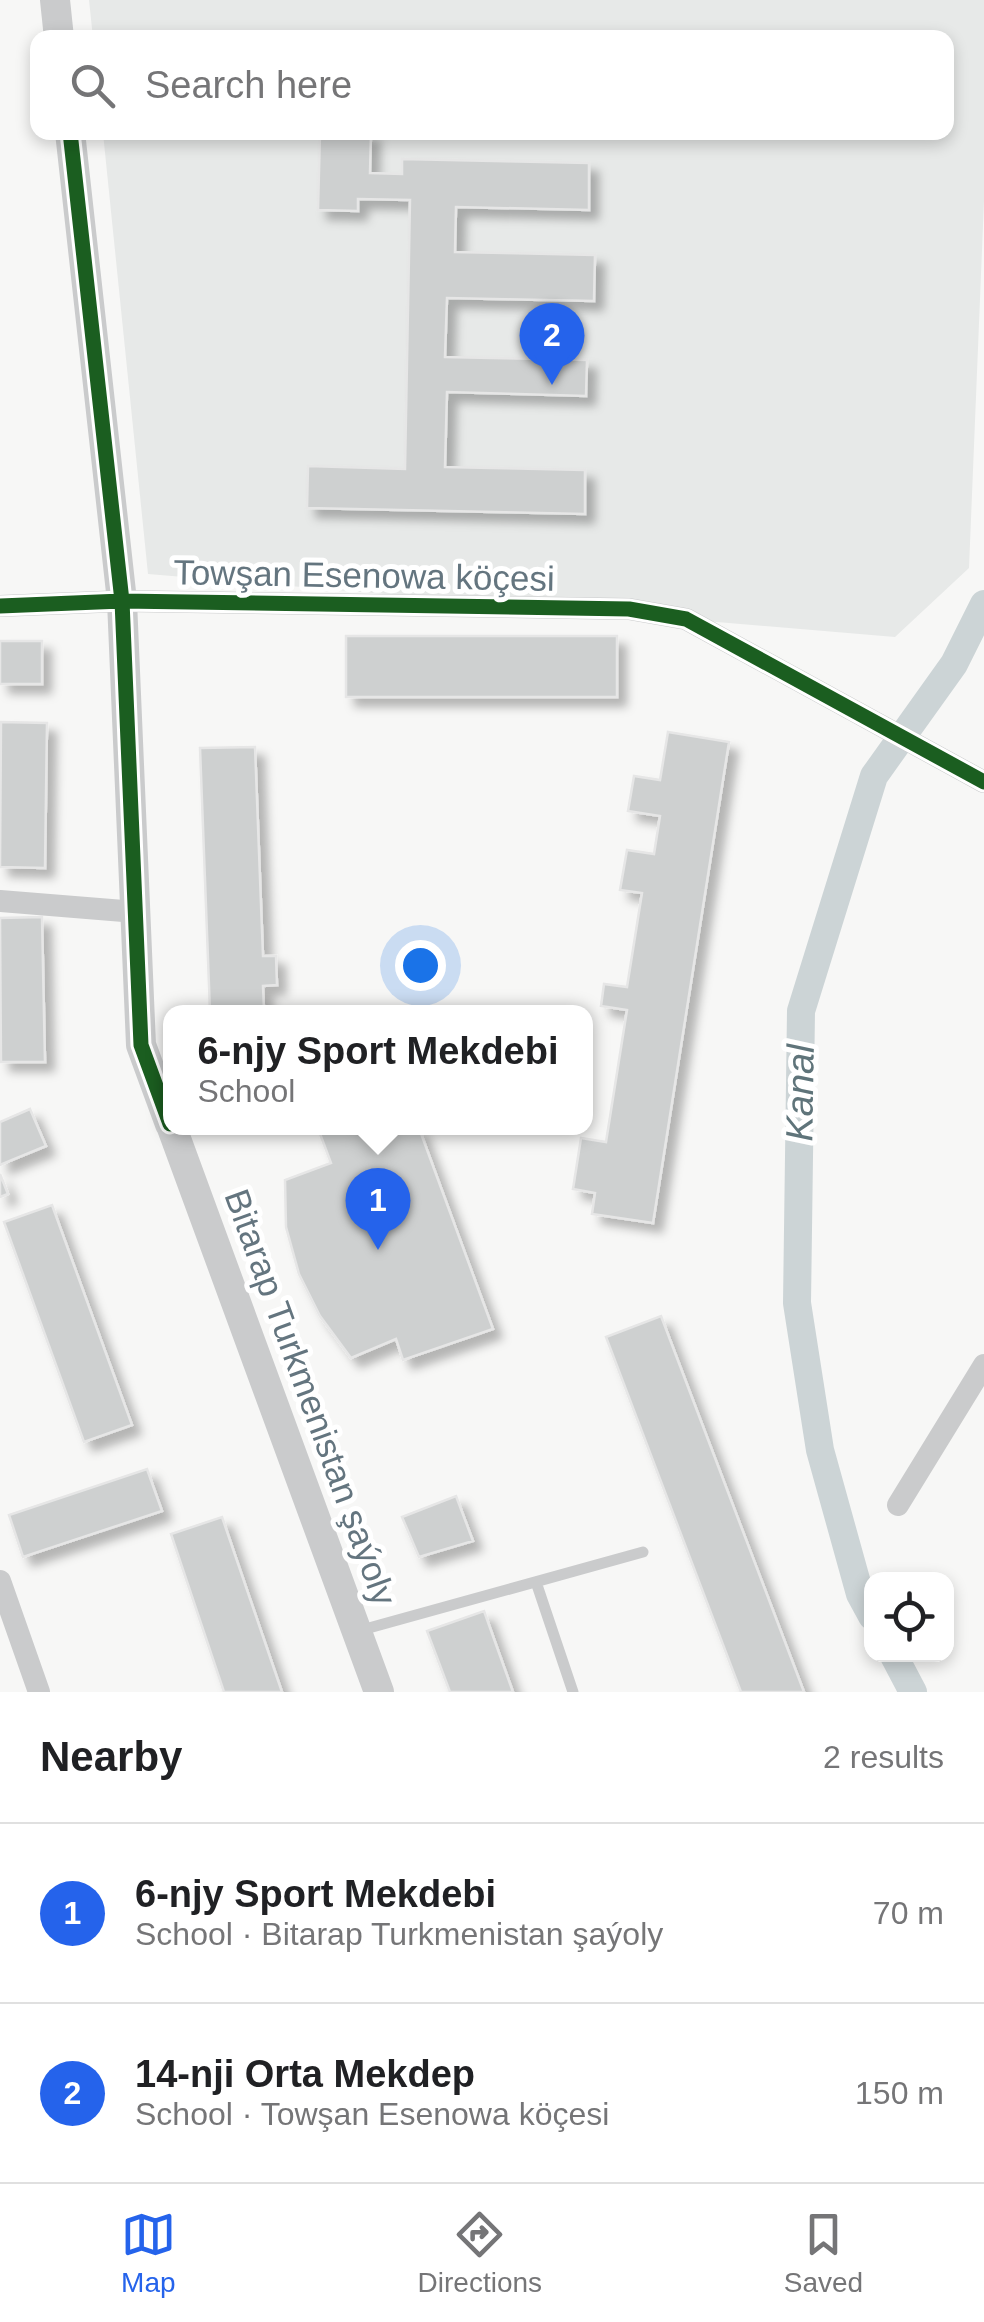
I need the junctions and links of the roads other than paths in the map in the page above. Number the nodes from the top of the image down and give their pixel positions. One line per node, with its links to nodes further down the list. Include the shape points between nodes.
1 (55, 0): 2 (street)
2 (58, 30)
3 (71, 140): 4 (street, Bitarap Turkmenistan şaýoly)
4 (122, 600): 5 (street, Towşan Esenowa köçesi); 6 (street, Towşan Esenowa köçesi, via 629,609 686,619); 8 (street, Bitarap Turkmenistan şaýoly)
5 (0, 606)
6 (984, 782)
7 (0, 902): 8 (street)
8 (136, 912): 9 (street, Bitarap Turkmenistan şaýoly, via 141,1046)
9 (163, 1105)
10 (174, 1135): 16 (street, Bitarap Turkmenistan şaýoly)
11 (984, 1365): 12 (street)
12 (898, 1505)
13 (643, 1552): 15 (lane)
14 (0, 1581): 17 (street)
15 (536, 1582): 16 (lane); 19 (lane)
16 (358, 1632): 18 (street, Bitarap Turkmenistan şaýoly)
17 (38, 1692)
18 (380, 1692)
19 (573, 1692)

